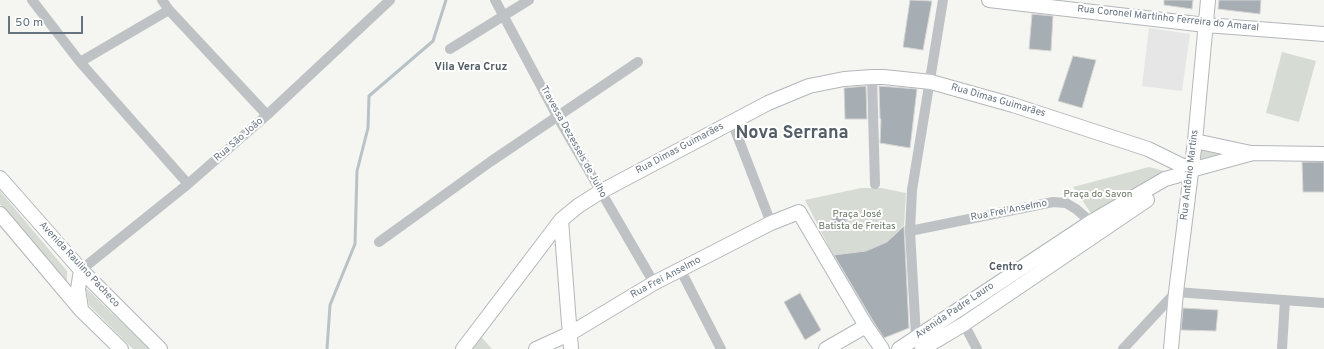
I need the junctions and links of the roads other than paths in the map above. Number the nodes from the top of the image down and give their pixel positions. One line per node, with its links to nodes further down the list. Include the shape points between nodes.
1 (32, 0): 14 (street)
2 (162, 0): 9 (street)
3 (390, 0): 18 (street, Rua São João)
4 (495, 0): 10 (street, Travessa Dezesseis de Julho)
5 (529, 0): 10 (street)
6 (943, 0): 17 (street)
7 (989, 0): 11 (main road, Rua Coronel Martinho Ferreira do Amaral)
8 (1208, 0): 11 (main road, Rua Antônio Martins)
9 (169, 10): 14 (street); 18 (street)
10 (504, 16): 13 (street); 19 (street, Travessa Dezesseis de Julho)
11 (1206, 24): 12 (main road, Rua Coronel Martinho Ferreira do Amaral); 21 (main road, Rua Antônio Martins)
12 (1324, 34)
13 (450, 49)
14 (80, 62): 26 (street)
15 (638, 62): 19 (street)
16 (872, 77): 17 (main road, Rua Dimas Guimarães); 20 (main road, Rua Dimas Guimarães, via 809,86); 27 (street)
17 (930, 82): 24 (main road, Rua Dimas Guimarães, via 1013,105 1148,149); 33 (street, via 912,190)
18 (267, 115): 26 (street, Rua São João)
19 (557, 116): 28 (street, Travessa Dezesseis de Julho); 34 (street)
20 (732, 122): 28 (main road, Rua Dimas Guimarães); 31 (street)
21 (1195, 140): 22 (main road); 24 (main road, Rua Antônio Martins)
22 (1253, 153): 23 (main road); 24 (main road, Avenida Padre Lauro)
23 (1324, 154)
24 (1191, 170): 32 (main road, Avenida Padre Lauro, via 1176,176 1164,188); 38 (main road, Rua Antônio Martins)
25 (0, 178): 36 (main road, Avenida Raulino Pacheco)
26 (188, 184): 36 (street, Rua São João)
27 (875, 184)
28 (600, 192): 30 (main road, Rua Dimas Guimarães); 37 (street, Travessa Dezesseis de Julho)
29 (0, 214): 41 (main road)
30 (561, 220): 44 (main road); 48 (main road, Rua Dimas Guimarães)
31 (771, 223): 35 (main road, Rua Frei Anselmo); 43 (main road, Rua Frei Anselmo, via 799,212)
32 (1094, 227): 33 (street, Rua Frei Anselmo, via 1076,209 1066,203 1053,202); 42 (main road, Avenida Padre Lauro); 45 (main road, Avenida Padre Lauro)
33 (910, 231): 45 (street)
34 (379, 242)
35 (680, 269): 37 (main road, Rua Frei Anselmo); 51 (street)
36 (80, 270): 41 (main road, via 78,298); 47 (main road, Avenida Raulino Pacheco)
37 (654, 283): 44 (main road, Rua Frei Anselmo)
38 (1176, 292): 39 (street); 56 (street); 57 (main road, Rua Antônio Martins)
39 (1285, 300): 40 (street); 58 (street)
40 (1324, 303)
41 (81, 310): 46 (main road)
42 (964, 324): 45 (main road, Avenida Padre Lauro); 55 (street)
43 (866, 326): 52 (main road); 53 (main road)
44 (571, 333): 49 (main road, Rua Frei Anselmo); 50 (main road)
45 (918, 345): 54 (main road, Avenida Padre Lauro)
46 (121, 349)
47 (160, 349)
48 (462, 349)
49 (536, 349)
50 (571, 349)
51 (721, 349)
52 (826, 349)
53 (882, 349)
54 (899, 349)
55 (978, 349)
56 (1123, 349)
57 (1171, 349)
58 (1282, 349)

